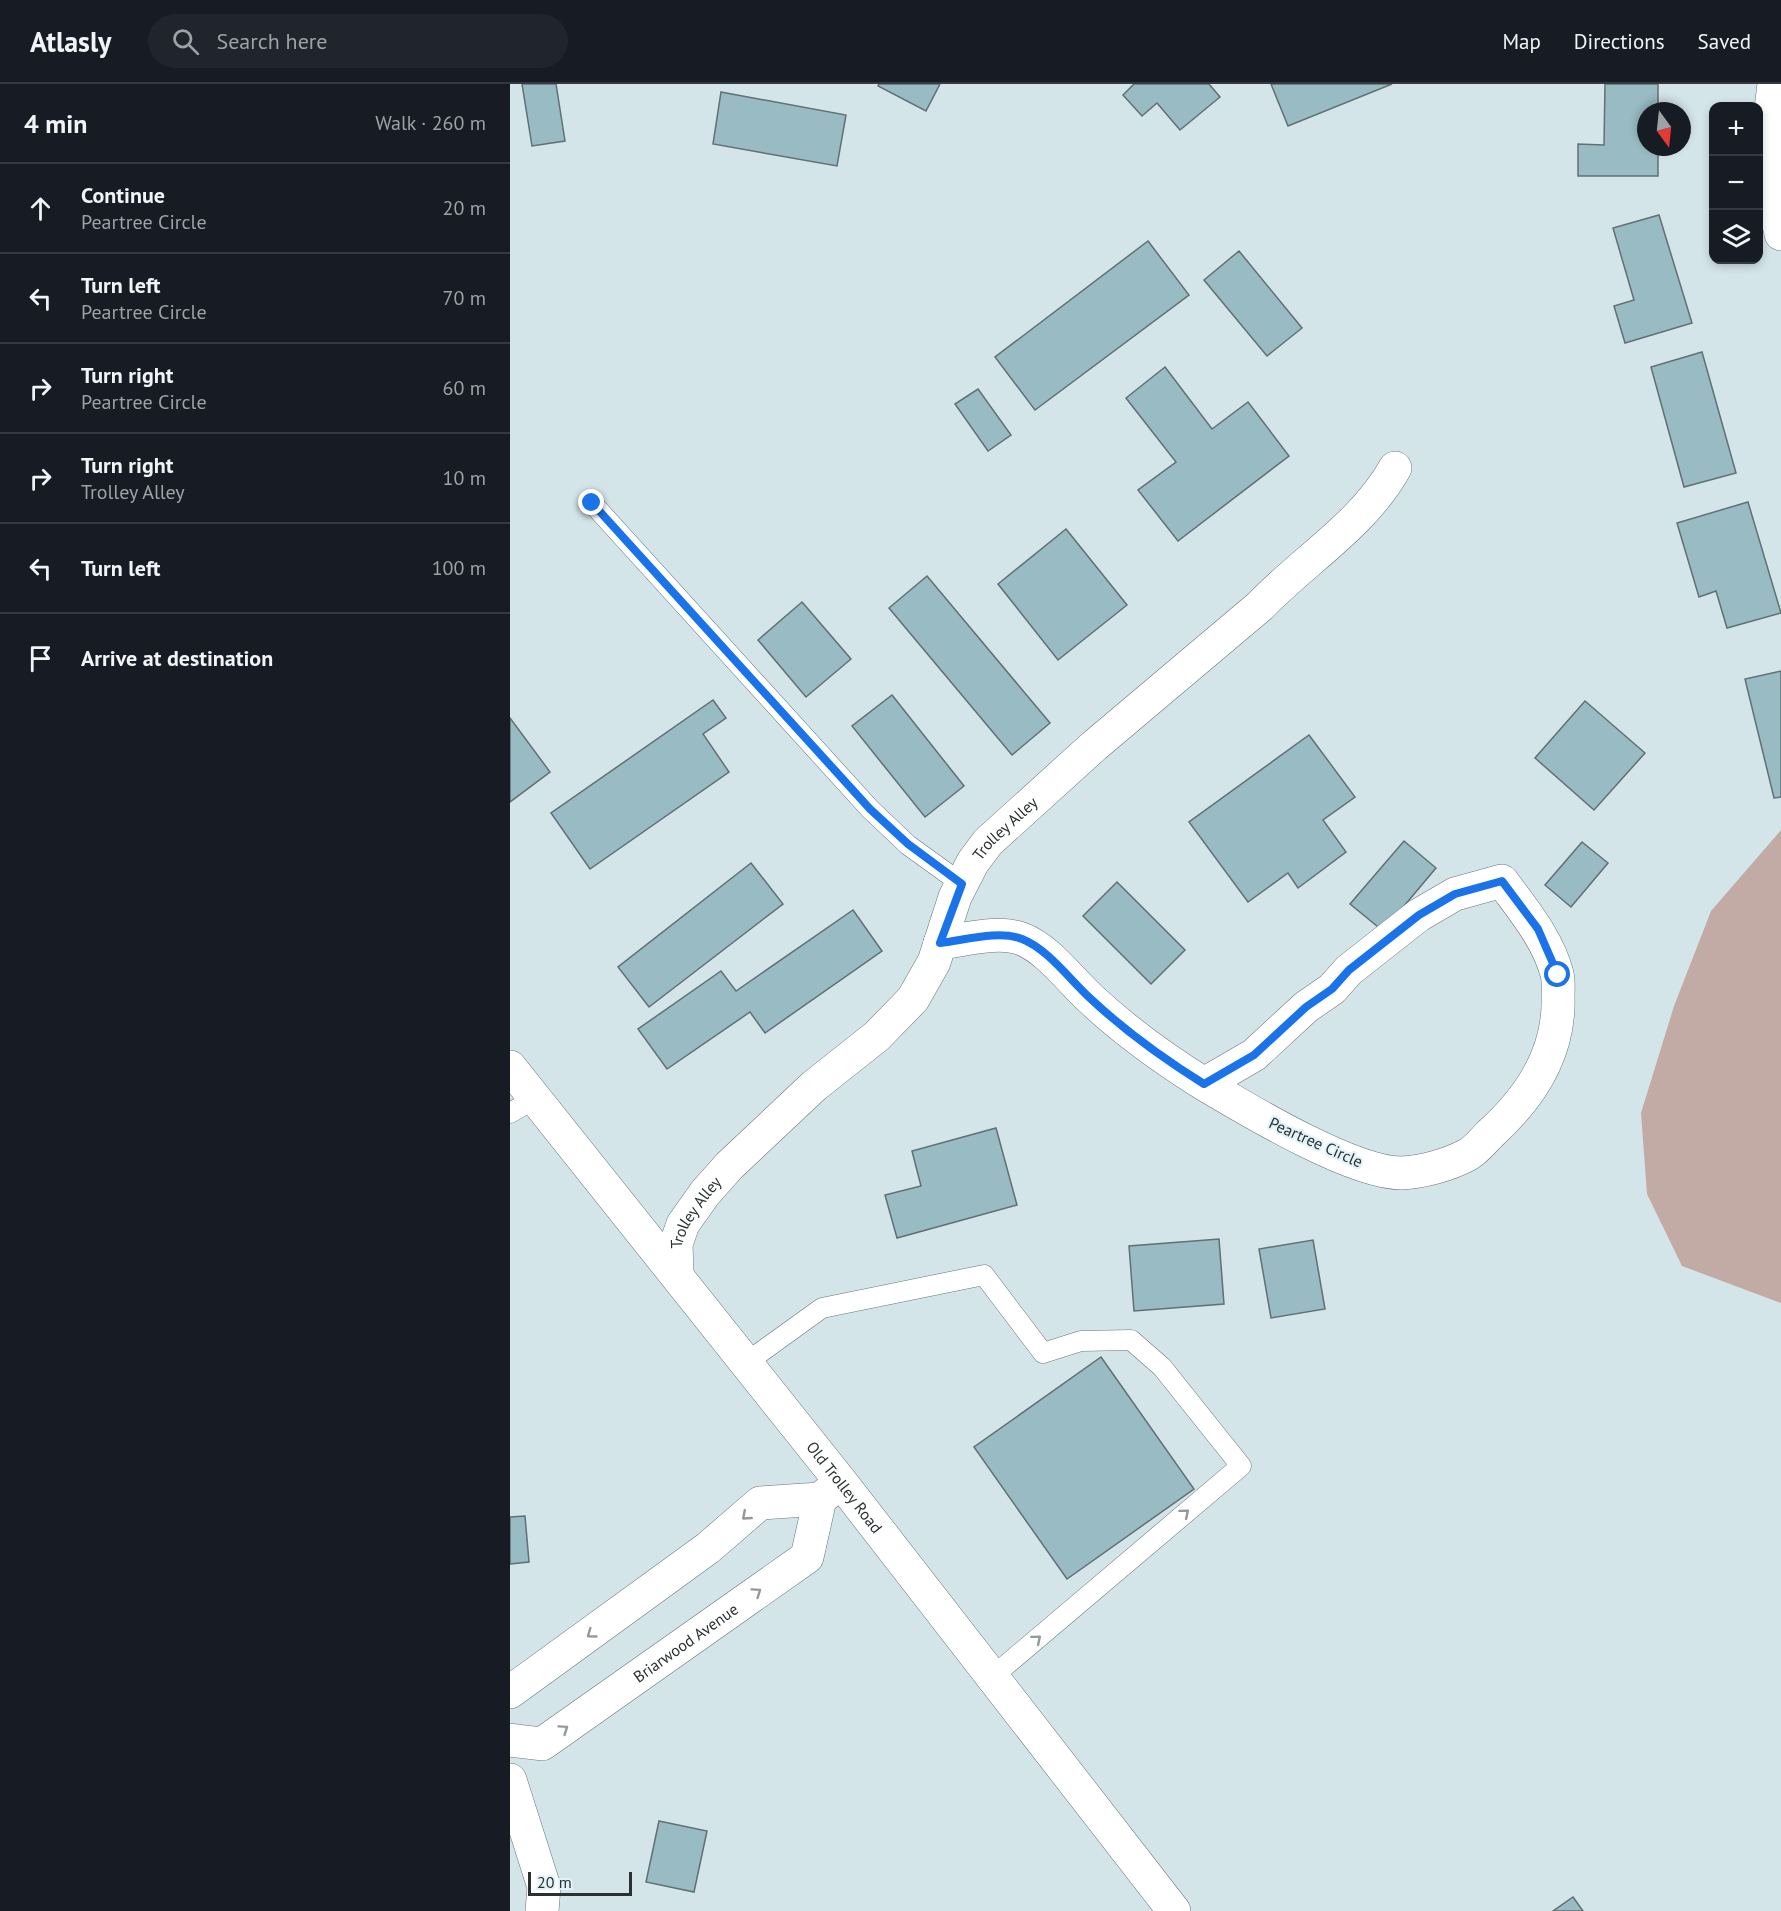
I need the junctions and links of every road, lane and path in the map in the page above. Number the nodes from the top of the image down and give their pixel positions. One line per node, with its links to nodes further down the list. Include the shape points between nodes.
1 (1774, 84): 2 (street, via 1765,160)
2 (1781, 234)
3 (1395, 468): 5 (street, Trolley Alley, via 1367,507 1324,548 1004,825 973,862)
4 (592, 503): 5 (lane, via 870,809 908,844)
5 (962, 884): 6 (street, Trolley Alley)
6 (940, 943): 8 (street, Peartree Circle, via 1007,935 1024,939 1062,968 1124,1028); 10 (street, Trolley Alley, via 913,999 877,1036 814,1086 705,1193 683,1224 676,1244)
7 (510, 1067): 9 (street, Old Trolley Road)
8 (1204, 1084): 8 (street, Peartree Circle, via 1254,1055 1349,970 1419,915 1455,894 1502,881 1538,929 1558,975 1555,1038 1528,1092 1511,1115 1468,1155 1433,1168 1400,1173 1342,1156 1272,1123)
9 (522, 1106): 10 (street, Old Trolley Road)
10 (677, 1273): 11 (street, Old Trolley Road)
11 (747, 1362): 12 (street, Old Trolley Road); 13 (lane, one-way to 11, via 1241,1466 1162,1366 1131,1340 1081,1341 1043,1353 984,1275 822,1308)
12 (831, 1491): 13 (street, Old Trolley Road); 14 (street, one-way to 14, via 760,1503 708,1548); 15 (street, Briarwood Avenue, one-way to 12, via 542,1744 807,1557)
13 (992, 1677): 18 (street, Old Trolley Road)
14 (510, 1692)
15 (510, 1740)
16 (510, 1780): 17 (street, via 544,1887)
17 (542, 1911)
18 (1174, 1911)

